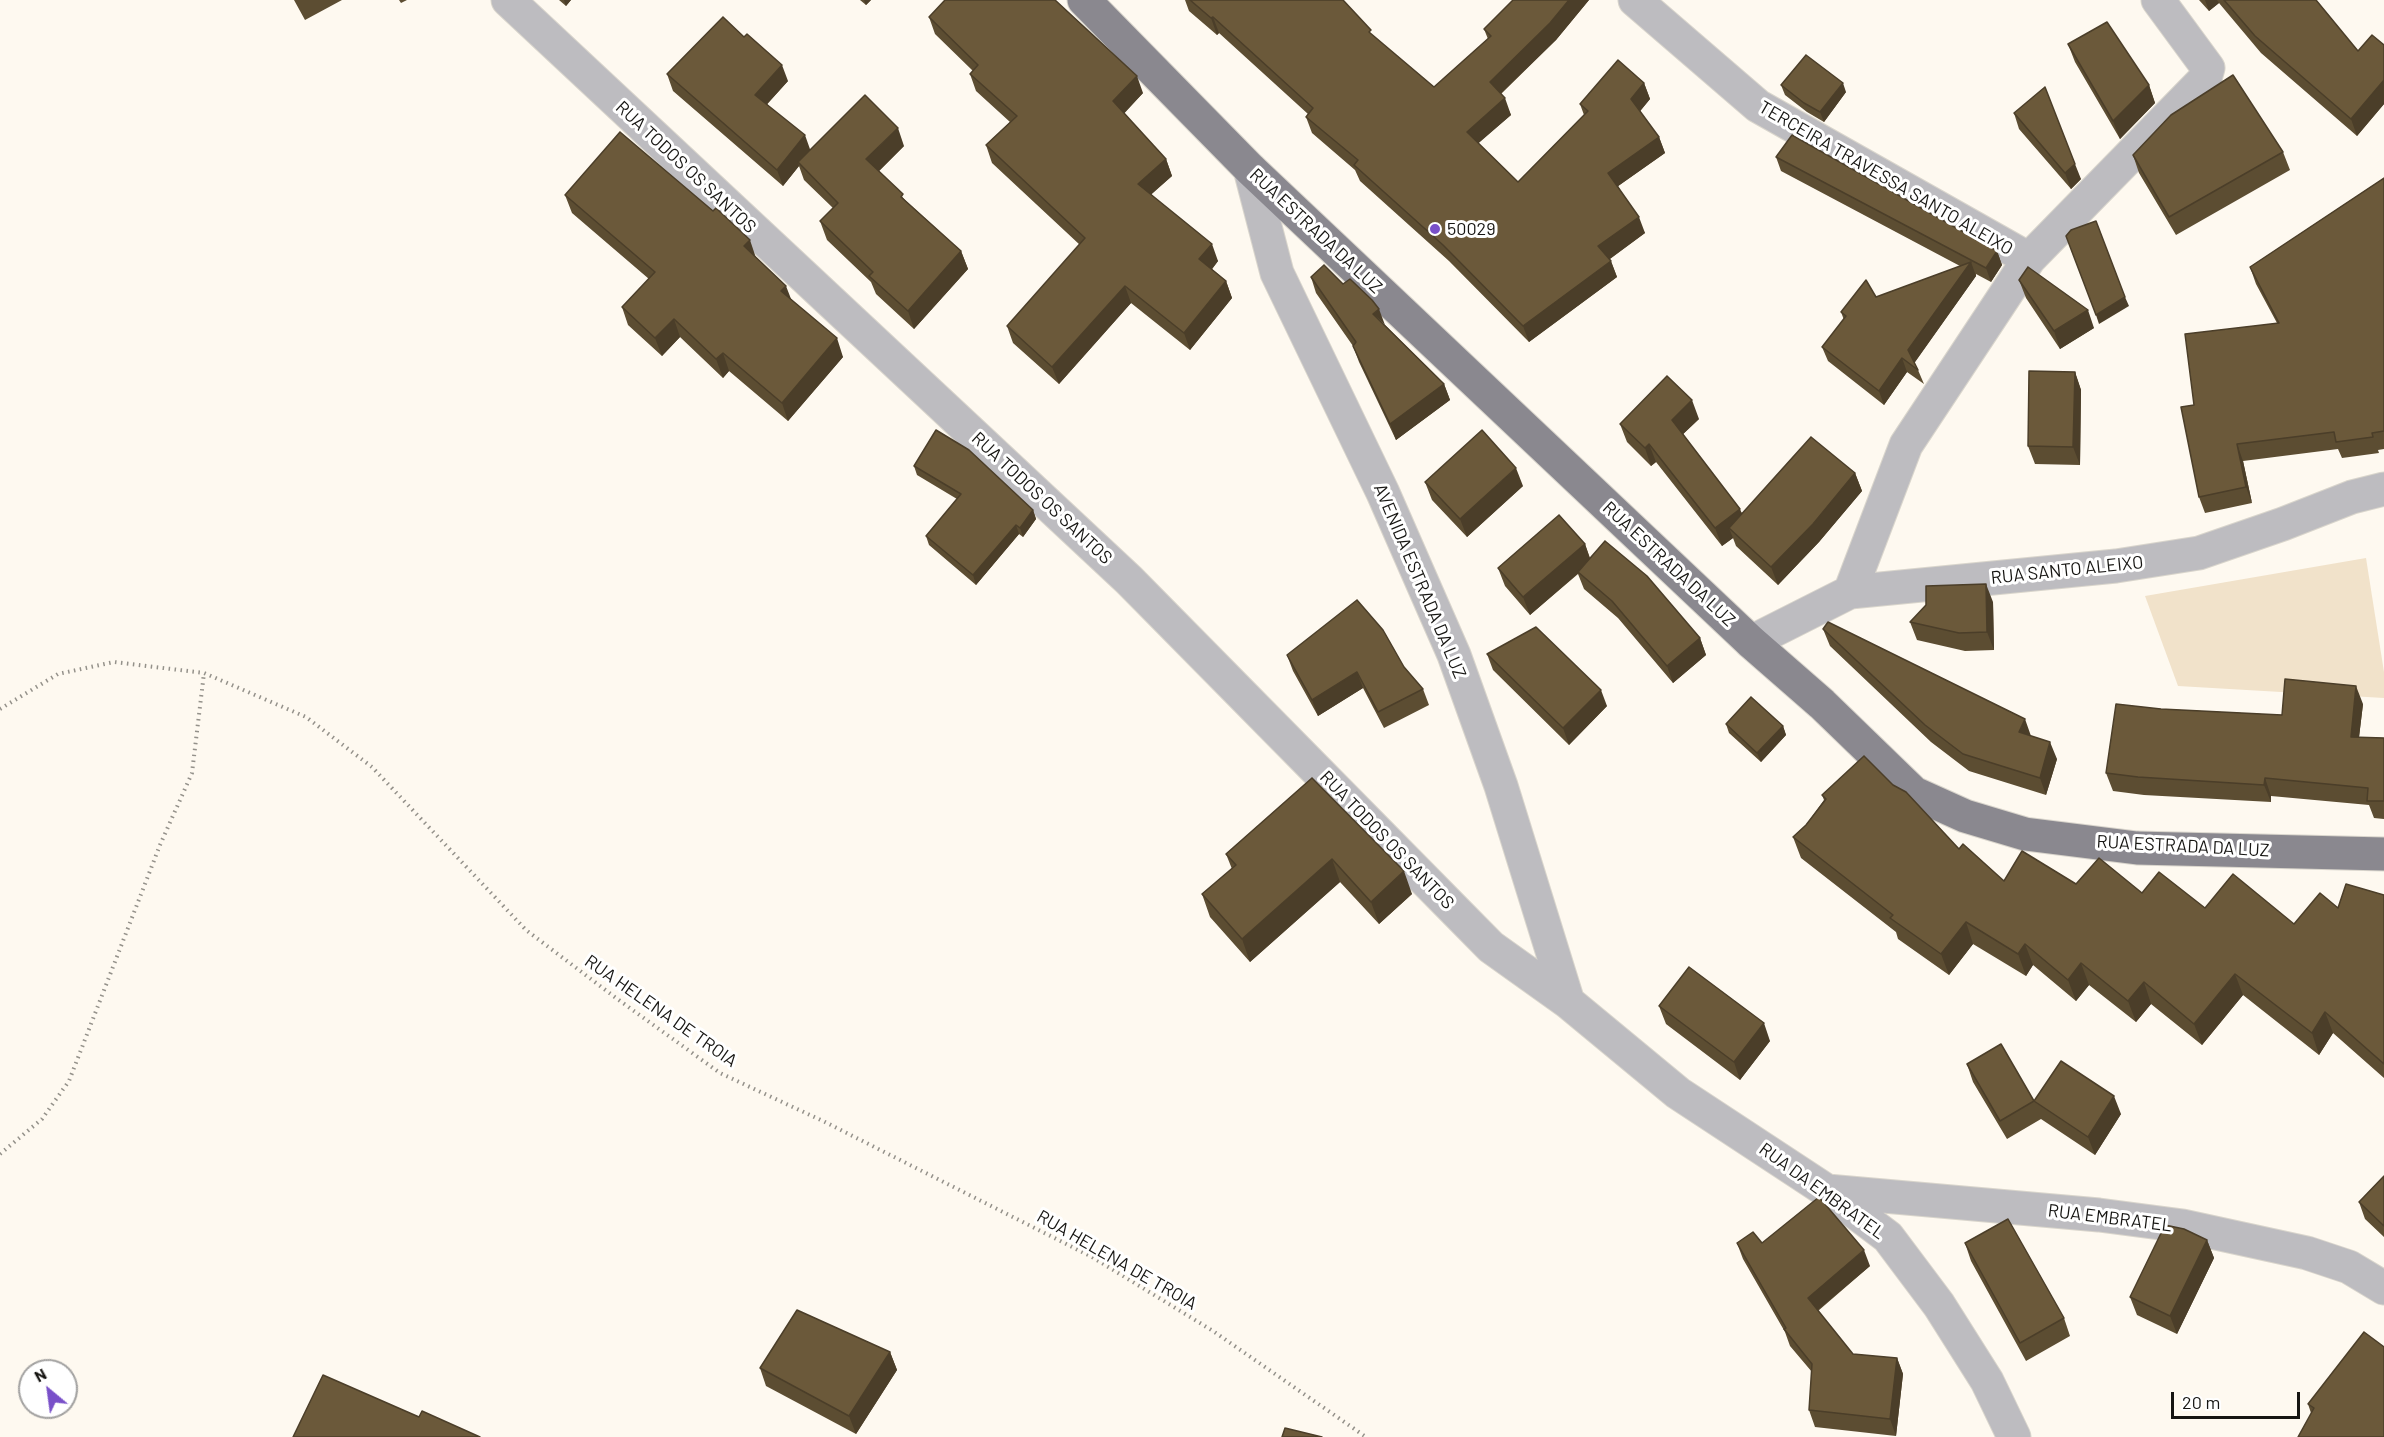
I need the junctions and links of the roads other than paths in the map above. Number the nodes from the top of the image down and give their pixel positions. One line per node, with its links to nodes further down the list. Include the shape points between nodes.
1 (508, 0): 11 (street, RUA TODOS OS SANTOS, via 1129,580 1491,946)
2 (1084, 0): 5 (main road, RUA ESTRADA DA LUZ)
3 (1635, 0): 6 (street, TERCEIRA TRAVESSA SANTO ALEIXO, via 1758,106)
4 (2158, 0): 6 (street, via 2208,68 2205,79)
5 (1250, 169): 9 (main road, RUA ESTRADA DA LUZ); 11 (street, AVENIDA ESTRADA DA LUZ, via 1276,273 1383,493 1454,655 1501,786)
6 (2029, 259): 8 (street, via 1906,445)
7 (2384, 489): 8 (street, RUA SANTO ALEIXO, via 2199,553 2116,567)
8 (1850, 592): 9 (street, RUA SANTO ALEIXO)
9 (1751, 642): 10 (main road, RUA ESTRADA DA LUZ, via 1914,793 1965,816 2025,834 2137,848)
10 (2384, 854)
11 (1568, 1002): 12 (street, RUA DA EMBRATEL, via 1678,1092)
12 (1827, 1191): 13 (street, RUA EMBRATEL, via 2183,1226 2307,1253 2349,1267); 14 (street, RUA DA EMBRATEL, via 1888,1237 1939,1305 1987,1381)
13 (2384, 1288)
14 (2014, 1437)

